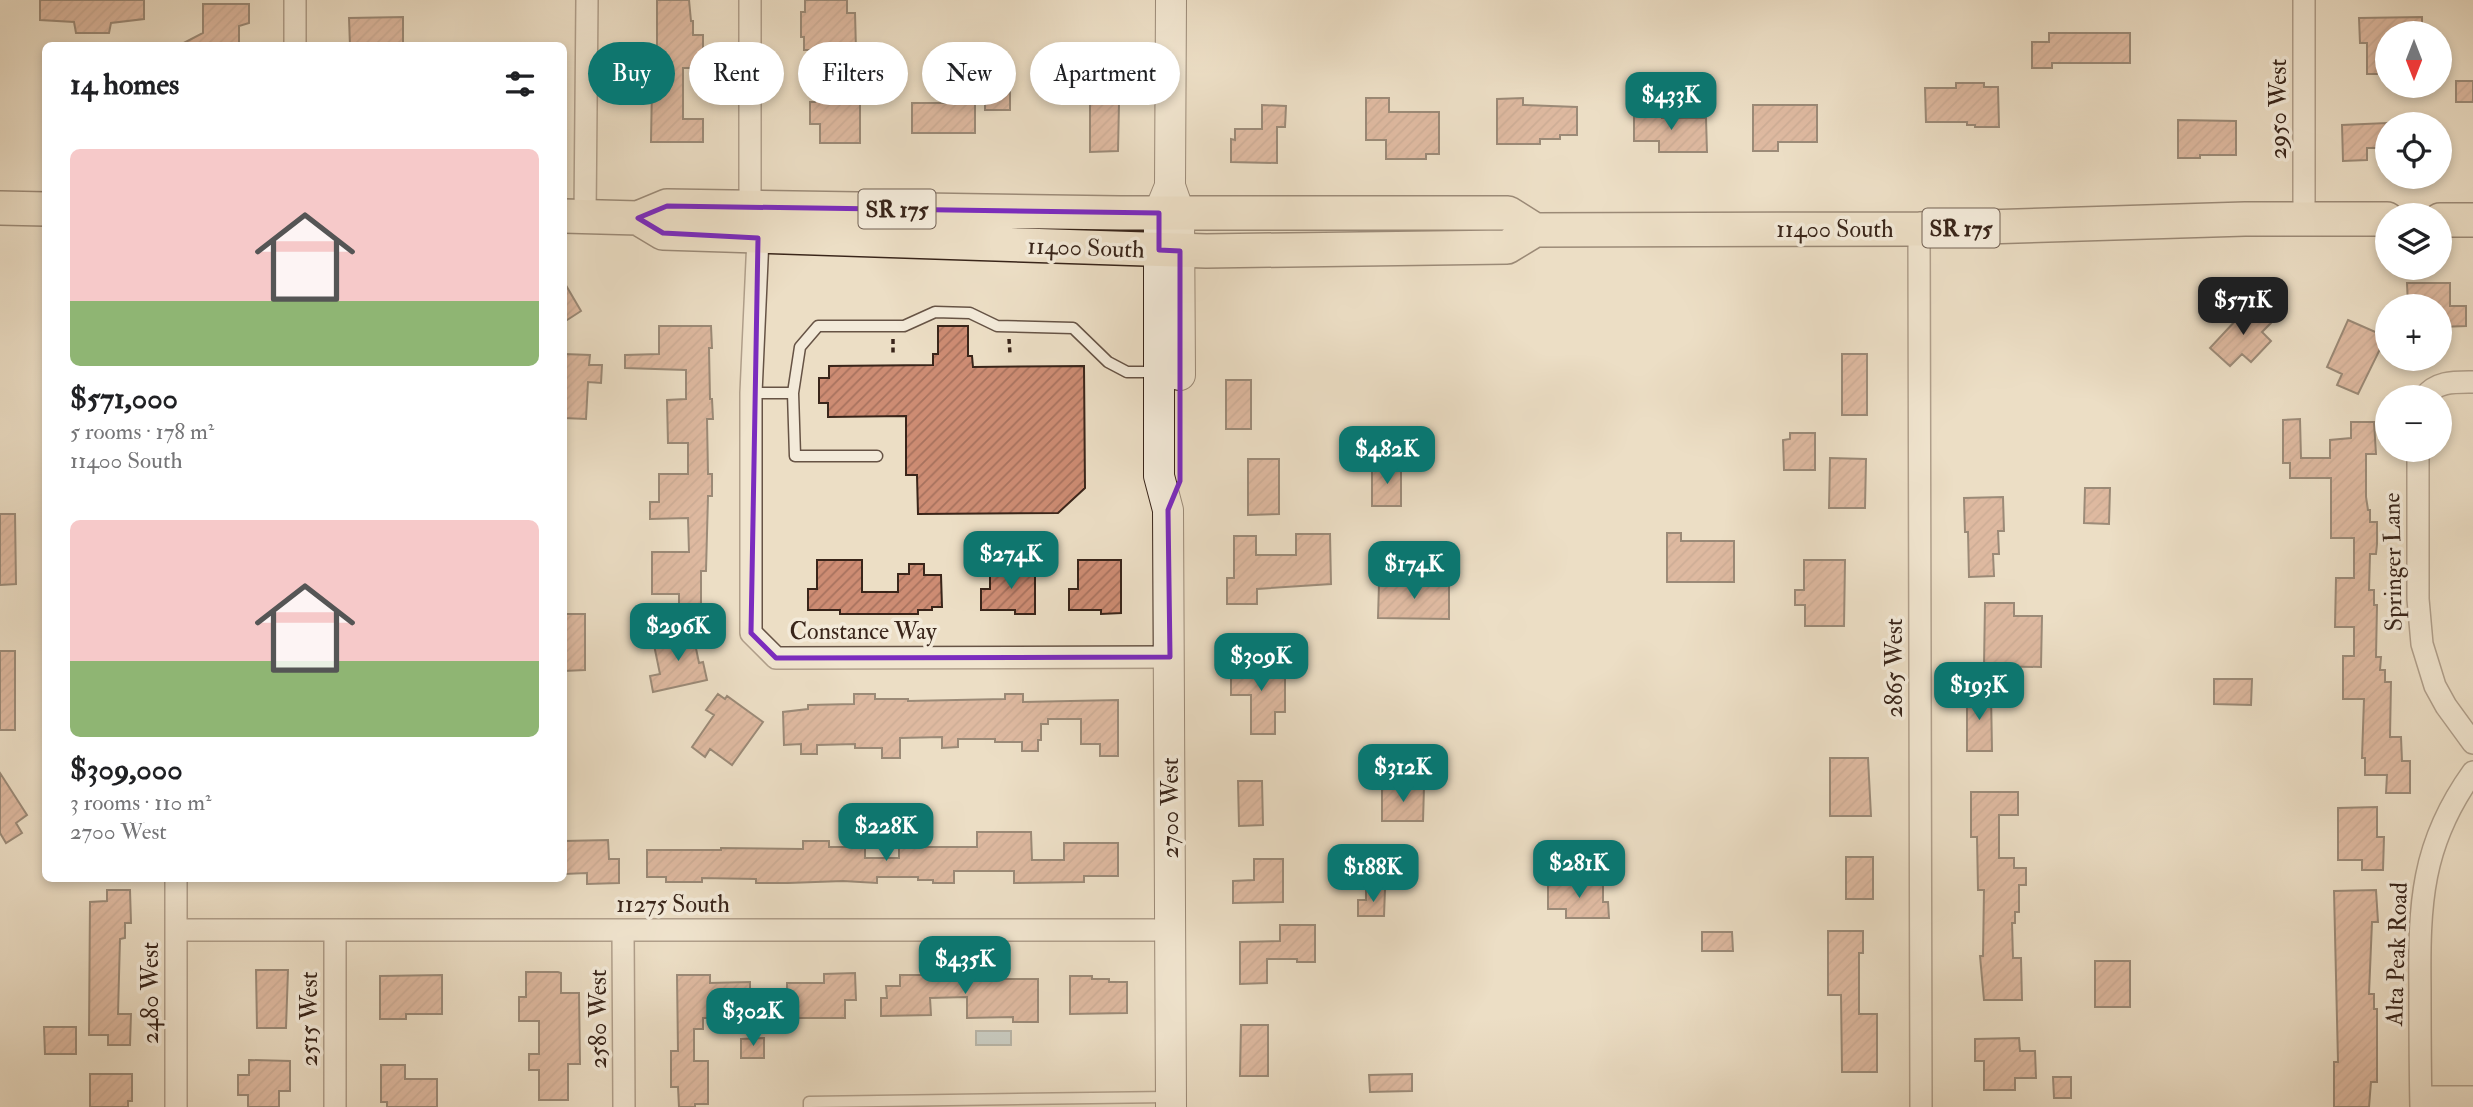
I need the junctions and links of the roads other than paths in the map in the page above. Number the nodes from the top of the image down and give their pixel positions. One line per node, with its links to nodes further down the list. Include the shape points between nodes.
1 (295, 0): 6 (street)
2 (587, 0): 12 (street)
3 (750, 0): 9 (street)
4 (1171, 0): 8 (main road, 2700 West)
5 (2304, 0): 14 (street, 2950 West)
6 (295, 42)
7 (0, 201): 10 (lane)
8 (1169, 204): 9 (main road, 11400 South / SR 175); 19 (main road, 11400 South / SR 175, via 1508,213); 21 (main road, 2700 West)
9 (750, 206): 13 (main road, 11400 South / SR 175, via 667,206)
10 (0, 208): 11 (main road)
11 (42, 209)
12 (574, 216): 13 (main road, 11400 South / SR 175)
13 (638, 218): 20 (main road, 11400 South / SR 175, via 663,233)
14 (2304, 219): 15 (main road, 11400 South / SR 175); 18 (main road, 11400 South / SR 175)
15 (2375, 219)
16 (2452, 219): 17 (main road)
17 (2473, 220)
18 (1919, 229): 19 (main road, 11400 South / SR 175); 45 (street, 2865 West)
19 (1535, 230): 21 (main road, 11400 South / SR 175, via 1507,247)
20 (758, 238): 21 (main road, 11400 South / SR 175); 25 (street, Constance Way)
21 (1169, 250): 22 (main road, 2700 West); 29 (main road, 2700 West, via 1180,481)
22 (1159, 372): 26 (lane, via 1126,372 1108,362 1073,328 997,326 970,313 935,312 904,326 818,326 800,347); 29 (main road, 2700 West, via 1159,476)
23 (2473, 382): 24 (street)
24 (2440, 385)
25 (751, 393): 26 (lane); 30 (street, Constance Way, via 751,633 776,658)
26 (793, 393): 27 (lane, via 795,456)
27 (877, 456)
28 (2418, 462): 31 (street, Springer Lane, via 2422,643 2435,686)
29 (1168, 510): 30 (main road, 2700 West)
30 (1170, 657): 37 (main road, 2700 West)
31 (2473, 743)
32 (2473, 772): 40 (street, Alta Peak Road, via 2448,813 2424,880 2419,927)
33 (176, 882): 34 (street, 2480 West)
34 (176, 930): 35 (street, 11275 South); 41 (street, 2480 West)
35 (335, 930): 36 (street, 11275 South); 42 (street, 2515 West)
36 (624, 930): 37 (street, 11275 South); 43 (street, 2580 West)
37 (1170, 930): 39 (main road, 2700 West)
38 (2473, 1097): 40 (street)
39 (1171, 1102): 44 (lane, via 809,1102)
40 (2421, 1102)
41 (176, 1107)
42 (335, 1107)
43 (624, 1107)
44 (809, 1107)
45 (1921, 1107)

